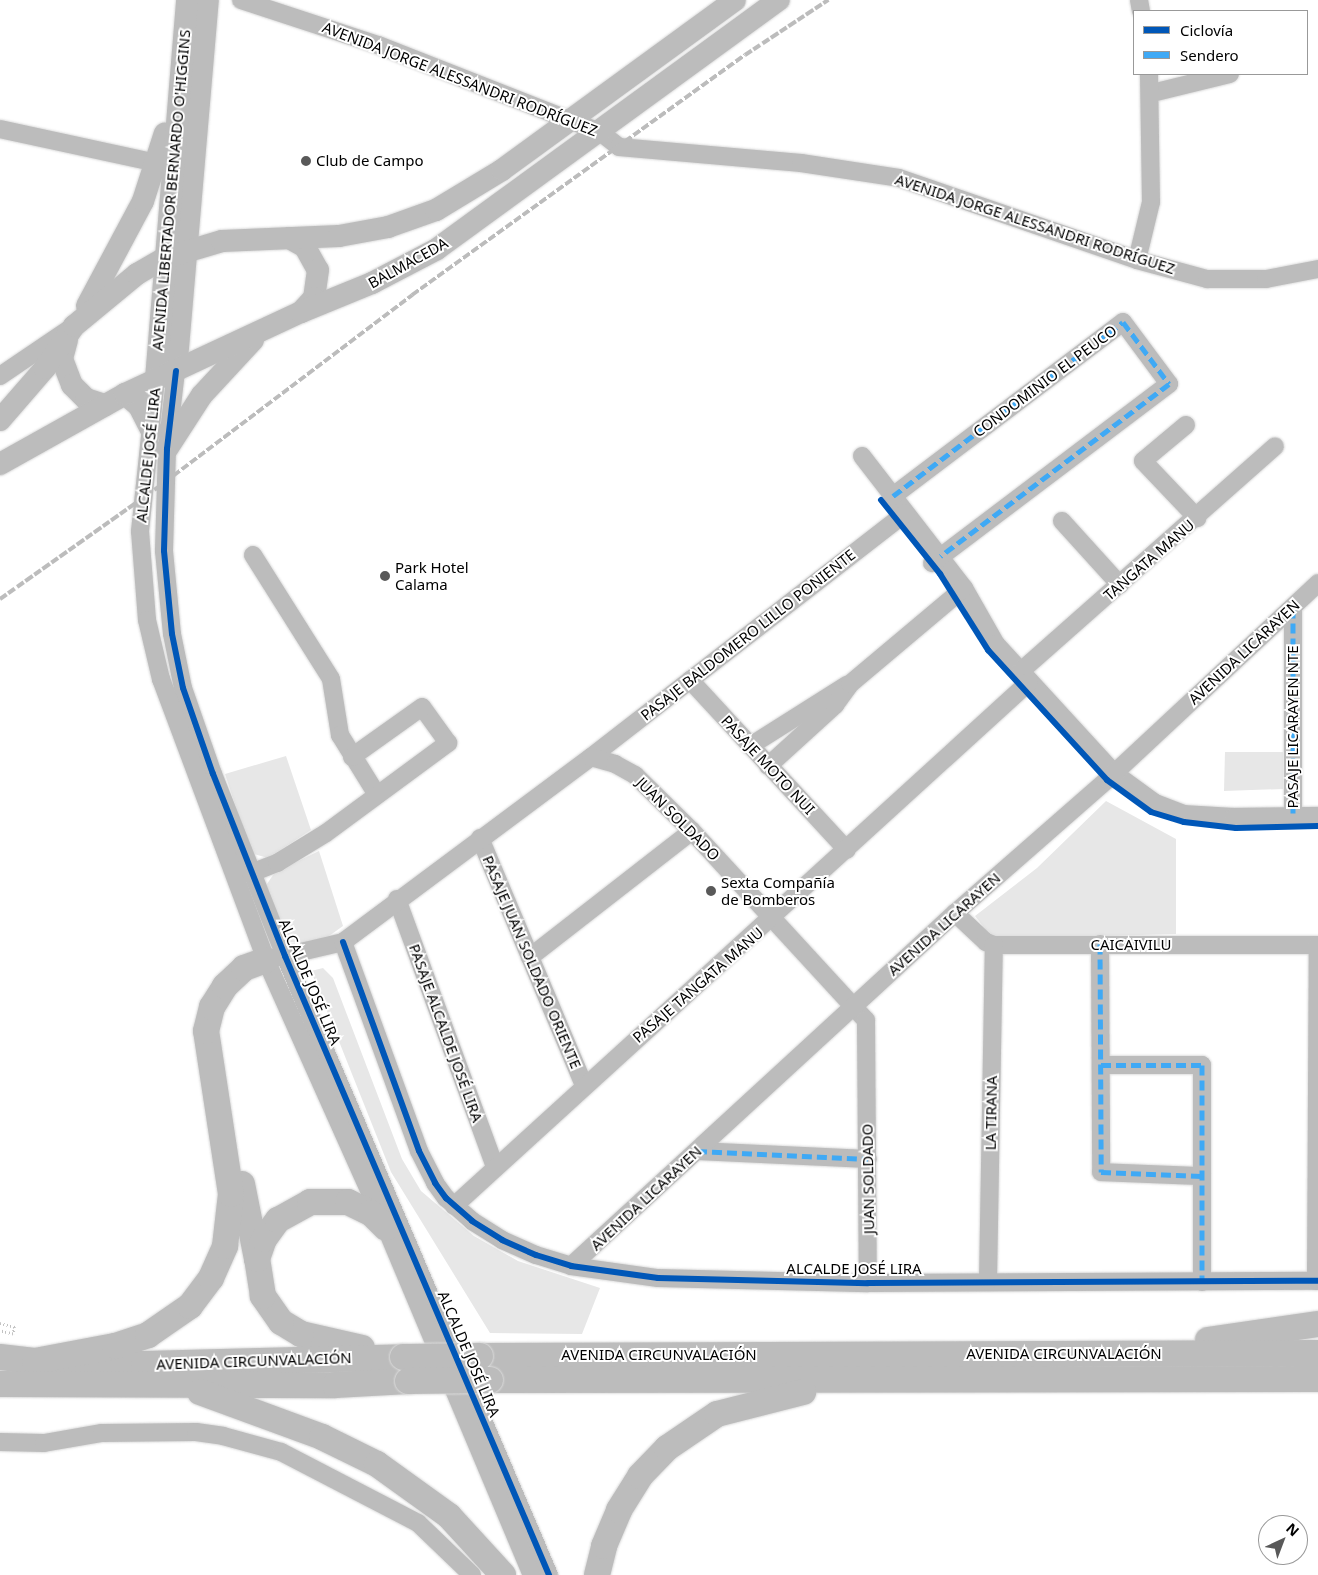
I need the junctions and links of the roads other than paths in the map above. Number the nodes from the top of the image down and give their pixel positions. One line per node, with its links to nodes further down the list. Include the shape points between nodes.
1 (187, 0): 6 (main road, AVENIDA LIBERTADOR BERNARDO O'HIGGINS)
2 (208, 0): 14 (main road, AVENIDA LIBERTADOR BERNARDO O'HIGGINS)
3 (241, 0): 10 (street, AVENIDA JORGE ALESSANDRI RODRÍGUEZ, via 378,45)
4 (735, 0): 10 (main road)
5 (779, 0): 12 (main road, BALMACEDA)
6 (181, 74): 13 (main road); 18 (main road, AVENIDA LIBERTADOR BERNARDO O'HIGGINS)
7 (1149, 75): 9 (street)
8 (1226, 75): 9 (street)
9 (1152, 94): 19 (street, via 1151,202)
10 (570, 120): 12 (street, AVENIDA JORGE ALESSANDRI RODRÍGUEZ); 15 (main road, via 481,185 436,210 364,233)
11 (0, 129): 13 (street)
12 (600, 132): 19 (street, AVENIDA JORGE ALESSANDRI RODRÍGUEZ, via 619,147 801,163 899,178); 21 (main road, BALMACEDA, via 436,248 372,283)
13 (157, 162): 22 (main road, via 130,230)
14 (189, 215): 16 (main road, via 202,229); 17 (main road, AVENIDA LIBERTADOR BERNARDO O'HIGGINS)
15 (289, 238): 16 (main road); 21 (main road, via 305,247 318,270 314,298)
16 (222, 241): 17 (main road)
17 (187, 252): 18 (main road); 24 (main road, AVENIDA LIBERTADOR BERNARDO O'HIGGINS)
18 (165, 258): 22 (main road, via 137,274); 24 (main road, AVENIDA LIBERTADOR BERNARDO O'HIGGINS)
19 (1137, 260): 20 (street, AVENIDA JORGE ALESSANDRI RODRÍGUEZ, via 1206,279 1266,279)
20 (1318, 268)
21 (301, 312): 23 (main road, BALMACEDA)
22 (74, 326): 25 (street); 27 (main road, via 63,350 67,377 82,396); 28 (main road, via 45,368)
23 (262, 331): 24 (main road, BALMACEDA); 32 (main road, via 202,395)
24 (166, 375): 26 (main road, BALMACEDA); 30 (street, ALCALDE JOSÉ LIRA); 32 (street, ALCALDE JOSÉ LIRA)
25 (0, 376)
26 (125, 394): 27 (main road, BALMACEDA); 30 (main road, via 139,406)
27 (105, 405): 34 (main road, BALMACEDA)
28 (0, 420)
29 (1186, 425): 37 (street, via 1143,461)
30 (151, 430): 68 (street, ALCALDE JOSÉ LIRA, via 140,531 143,591 153,650 195,774)
31 (1275, 446): 37 (street, TANGATA MANU)
32 (167, 449): 59 (street, ALCALDE JOSÉ LIRA, via 164,560 175,652 183,688 210,766)
33 (862, 456): 35 (street)
34 (0, 464)
35 (893, 496): 36 (street); 40 (street, CONDOMINIO EL PEUCO, via 1124,322 1169,384)
36 (906, 514): 40 (street); 46 (street, PASAJE BALDOMERO LILLO PONIENTE)
37 (1197, 518): 42 (street, TANGATA MANU)
38 (1062, 522): 42 (street)
39 (253, 554): 49 (street, via 331,679 340,735)
40 (936, 559): 43 (street)
41 (1318, 583): 44 (street, AVENIDA LICARAYEN)
42 (1120, 585): 45 (street, TANGATA MANU)
43 (964, 588): 45 (street, via 996,644); 47 (street)
44 (1292, 608): 52 (street, AVENIDA LICARAYEN); 54 (street, PASAJE LICARAYEN NTE)
45 (1025, 677): 52 (street); 58 (street, PASAJE TANGATA MANU)
46 (690, 680): 48 (street, PASAJE MOTO NUI); 50 (street, PASAJE BALDOMERO LILLO PONIENTE)
47 (850, 684): 48 (street); 51 (street, via 835,705)
48 (750, 746): 51 (street, PASAJE MOTO NUI)
49 (352, 757): 53 (street); 53 (street, via 422,707 448,742)
50 (590, 757): 56 (street, JUAN SOLDADO, via 615,764 635,775); 57 (street)
51 (768, 766): 58 (street, PASAJE MOTO NUI)
52 (1114, 773): 54 (street, via 1156,803 1183,814); 61 (street, AVENIDA LICARAYEN)
53 (377, 795): 59 (street, via 277,864)
54 (1293, 816): 55 (street)
55 (1318, 816)
56 (692, 830): 62 (street, JUAN SOLDADO); 67 (street)
57 (480, 838): 60 (street); 67 (street, PASAJE JUAN SOLDADO ORIENTE)
58 (847, 850): 62 (street, PASAJE TANGATA MANU)
59 (252, 873): 68 (street, ALCALDE JOSÉ LIRA)
60 (397, 899): 63 (street); 74 (street, PASAJE ALCALDE JOSÉ LIRA)
61 (955, 913): 65 (street, via 986,942); 69 (street, AVENIDA LICARAYEN)
62 (773, 919): 69 (street, JUAN SOLDADO); 71 (street, PASAJE TANGATA MANU)
63 (343, 942): 68 (street, ALCALDE JOSÉ LIRA); 76 (street, ALCALDE JOSÉ LIRA, via 426,1167)
64 (1100, 944): 65 (street, CAICAIVILU); 66 (street, CAICAIVILU); 70 (street)
65 (994, 945): 80 (street, LA TIRANA)
66 (1318, 945): 81 (street)
67 (530, 957): 71 (street, PASAJE JUAN SOLDADO ORIENTE)
68 (276, 958): 77 (street, ALCALDE JOSÉ LIRA); 78 (highway, via 238,984 226,1005 220,1029 236,1152); 88 (highway, via 244,968 225,986 212,1007 206,1032 231,1194 229,1229 211,1278 190,1306 148,1335 115,1346); 98 (street, ALCALDE JOSÉ LIRA)
69 (854, 1006): 72 (street, AVENIDA LICARAYEN); 73 (street, JUAN SOLDADO, via 866,1020)
70 (1101, 1065): 75 (street, via 1101,1172); 75 (street, via 1202,1064)
71 (584, 1085): 74 (street, PASAJE TANGATA MANU)
72 (697, 1150): 73 (street); 79 (street, AVENIDA LICARAYEN)
73 (868, 1159): 83 (street, JUAN SOLDADO)
74 (495, 1167): 76 (street, PASAJE TANGATA MANU)
75 (1202, 1176): 82 (street)
76 (454, 1206): 79 (street, ALCALDE JOSÉ LIRA, via 502,1240)
77 (386, 1228): 78 (highway, via 371,1213 348,1202 310,1202 278,1220 264,1239); 97 (street, ALCALDE JOSÉ LIRA)
78 (256, 1259): 89 (highway, via 263,1296 273,1314 291,1329)
79 (571, 1266): 83 (street, ALCALDE JOSÉ LIRA, via 658,1278)
80 (988, 1281): 82 (street, ALCALDE JOSÉ LIRA); 83 (street, ALCALDE JOSÉ LIRA)
81 (1317, 1281): 82 (street, ALCALDE JOSÉ LIRA)
82 (1202, 1282)
83 (868, 1283)
84 (1318, 1324): 86 (highway)
85 (1318, 1353): 86 (highway, AVENIDA CIRCUNVALACIÓN)
86 (1129, 1354): 89 (highway, AVENIDA CIRCUNVALACIÓN, bridge, via 480,1356)
87 (0, 1357): 88 (highway, AVENIDA CIRCUNVALACIÓN)
88 (35, 1361): 89 (highway, AVENIDA CIRCUNVALACIÓN)
89 (405, 1365): 91 (highway, AVENIDA CIRCUNVALACIÓN, bridge, via 490,1380); 93 (highway, AVENIDA CIRCUNVALACIÓN, via 335,1385)
90 (1318, 1379): 91 (highway, AVENIDA CIRCUNVALACIÓN)
91 (855, 1381): 99 (highway, via 763,1400 717,1414 683,1435 653,1461 629,1493 610,1528)
92 (0, 1384): 93 (highway, AVENIDA CIRCUNVALACIÓN)
93 (183, 1386): 96 (highway, via 322,1437 377,1464 449,1516)
94 (0, 1442): 95 (street, via 44,1443 102,1433 196,1432 281,1452 418,1524)
95 (472, 1575)
96 (503, 1575)
97 (532, 1575)
98 (549, 1575)
99 (597, 1575)

